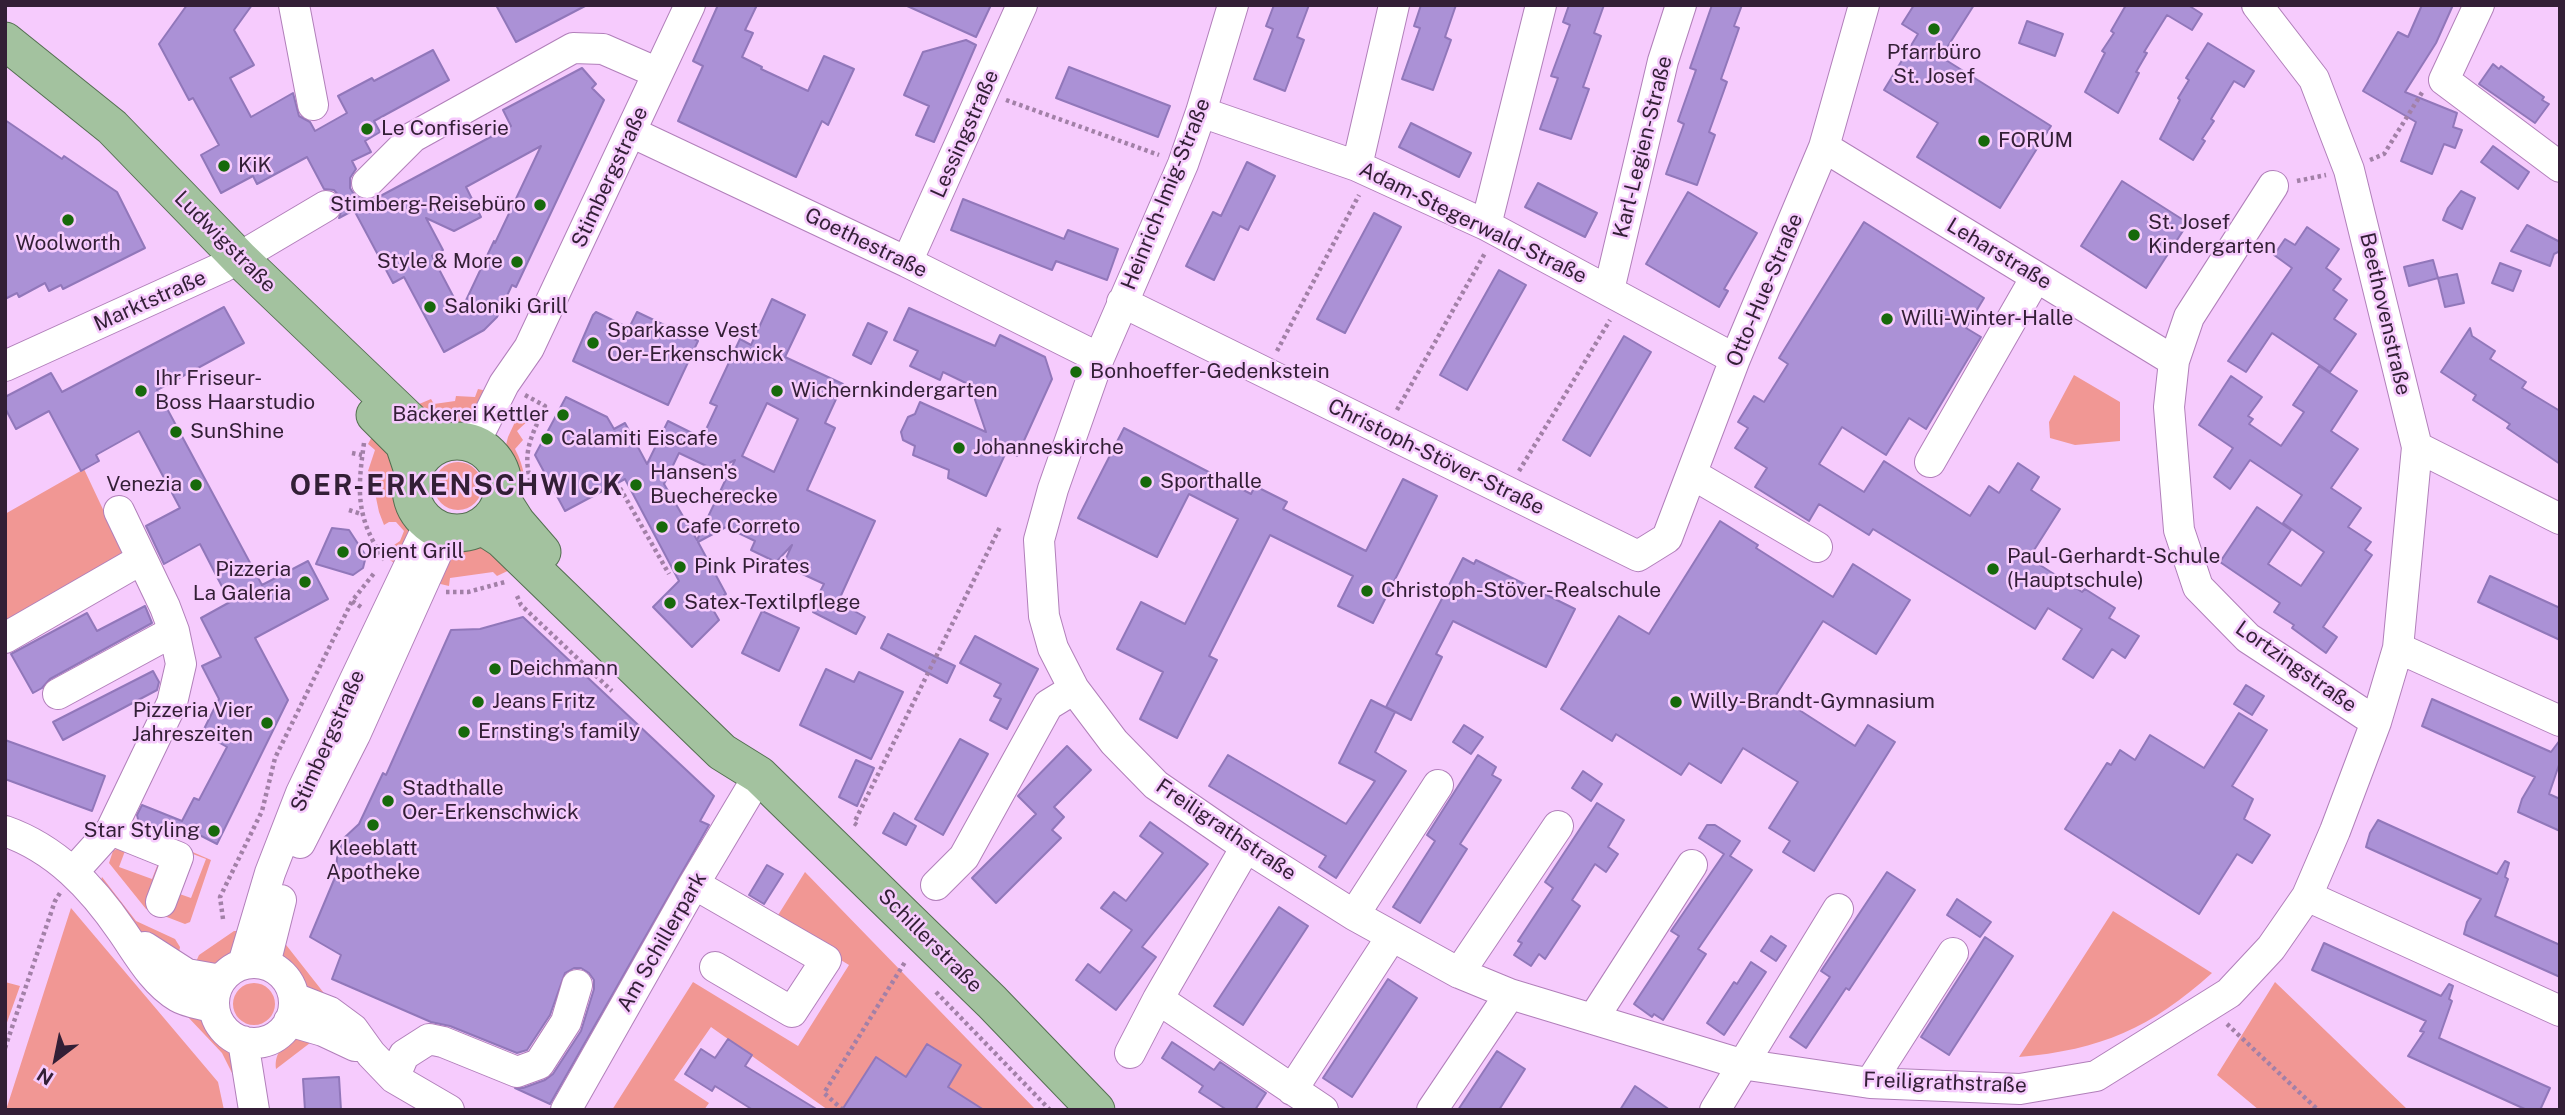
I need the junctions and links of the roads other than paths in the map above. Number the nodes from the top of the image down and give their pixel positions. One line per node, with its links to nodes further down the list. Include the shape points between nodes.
1 (294, 5): 14 (street)
2 (690, 5): 13 (street, Stimbergstraße)
3 (1023, 5): 24 (street, Lessingstraße)
4 (1233, 5): 15 (street, Heinrich-Imig-Straße)
5 (1394, 5): 19 (street)
6 (1541, 5): 23 (street)
7 (1681, 5): 27 (street, Karl-Legien-Straße, via 1663,61)
8 (1864, 5): 17 (street, Otto-Hue-Straße)
9 (2257, 5): 34 (street, Beethovenstraße, via 2315,79 2349,170)
10 (2479, 5): 18 (street, via 2444,80)
11 (5, 41): 25 (main road, Ludwigstraße, via 112,127)
12 (5, 65): 25 (main road, Ludwigstraße, via 71,115)
13 (658, 73): 16 (street, Stimbergstraße); 20 (street, via 603,48 573,48 413,138)
14 (313, 105)
15 (1201, 112): 19 (street, Adam-Stegerwald-Straße); 28 (street, Heinrich-Imig-Straße)
16 (631, 132): 24 (street, Goethestraße); 33 (street, Stimbergstraße, via 529,348 522,393)
17 (1824, 147): 26 (street, Leharstraße); 30 (street, Otto-Hue-Straße)
18 (2560, 167)
19 (1364, 169): 23 (street, Adam-Stegerwald-Straße)
20 (367, 183)
21 (2273, 186): 31 (street, Lortzingstraße, via 2189,317)
22 (326, 206): 25 (street, Marktstraße)
23 (1492, 228): 27 (street, Adam-Stegerwald-Straße)
24 (907, 262): 29 (street, Goethestraße)
25 (232, 263): 32 (street, Marktstraße); 33 (main road, Ludwigstraße, via 417,428); 36 (main road, Ludwigstraße, via 404,444)
26 (2036, 277): 31 (street, Leharstraße); 35 (street)
27 (1616, 294): 30 (street, Adam-Stegerwald-Straße)
28 (1122, 302): 29 (street, Freiligrathstraße); 43 (street, Christoph-Stöver-Straße)
29 (1099, 358): 48 (street, Freiligrathstraße, via 1039,540 1044,616 1053,648)
30 (1735, 359): 37 (street, Otto-Hue-Straße)
31 (2174, 361): 51 (street, Lortzingstraße, via 2169,407 2179,530 2198,587 2248,638)
32 (5, 366)
33 (469, 446): 36 (main road, via 431,448); 39 (main road, via 498,465 504,487)
34 (2417, 447): 40 (street); 47 (street, Beethovenstraße)
35 (1930, 461)
36 (413, 471): 41 (main road, via 410,485 417,512)
37 (1692, 474): 42 (street); 43 (street, Otto-Hue-Straße, via 1667,538)
38 (119, 511): 44 (street)
39 (492, 513): 41 (main road, via 461,534); 52 (main road, Schillerstraße, via 516,522 736,738)
40 (2560, 519)
41 (437, 528): 70 (street, Stimbergstraße, via 302,793)
42 (1816, 547)
43 (1638, 556)
44 (142, 559): 45 (street); 46 (street)
45 (174, 631): 49 (street); 55 (street, via 181,664 172,703)
46 (5, 638)
47 (2398, 648): 50 (street); 51 (street, Freiligrathstraße)
48 (1074, 689): 57 (street, Freiligrathstraße, via 1114,742 1156,785); 61 (street, via 1048,705 964,857)
49 (58, 694)
50 (2560, 721)
51 (2375, 722): 62 (street, Freiligrathstraße)
52 (760, 775): 60 (street, Am Schillerpark); 88 (main road, Schillerstraße)
53 (1438, 785): 65 (street)
54 (1558, 826): 69 (street)
55 (111, 830): 59 (street); 63 (street, via 178,857)
56 (5, 831): 59 (street, via 47,851)
57 (1245, 847): 65 (street, Freiligrathstraße); 73 (street)
58 (1692, 865): 76 (street)
59 (74, 872): 70 (street, via 120,927 158,958 187,974)
60 (694, 884): 68 (street, via 826,960 792,1012); 87 (street, Am Schillerpark)
61 (936, 885)
62 (2307, 896): 75 (street); 83 (street, Freiligrathstraße, via 2271,948 2229,993 2096,1076)
63 (161, 902)
64 (1838, 909): 79 (street)
65 (1354, 915): 66 (street, Freiligrathstraße)
66 (1392, 936): 69 (street, Freiligrathstraße); 82 (street)
67 (1953, 953): 81 (street)
68 (715, 967)
69 (1459, 973): 72 (street, Freiligrathstraße)
70 (236, 979): 74 (street, via 285,978); 77 (street, via 223,1028)
71 (577, 985): 80 (street, via 566,1021 539,1064 517,1072 429,1040 404,1055)
72 (1510, 994): 76 (street, Freiligrathstraße); 90 (street)
73 (1158, 999): 78 (street); 82 (street)
74 (291, 1010): 77 (street, via 280,1033); 80 (street, via 371,1054)
75 (2560, 1011)
76 (1592, 1019): 79 (street, Freiligrathstraße)
77 (255, 1041): 84 (street); 85 (street)
78 (1130, 1053)
79 (1741, 1064): 81 (street, Freiligrathstraße); 91 (street)
80 (394, 1078): 86 (street)
81 (1871, 1083): 83 (street, Freiligrathstraße)
82 (1292, 1090): 89 (street)
83 (2021, 1099)
84 (254, 1110)
85 (267, 1110)
86 (449, 1110)
87 (566, 1110)
88 (1096, 1110)
89 (1323, 1110)
90 (1432, 1110)
91 (1714, 1110)

